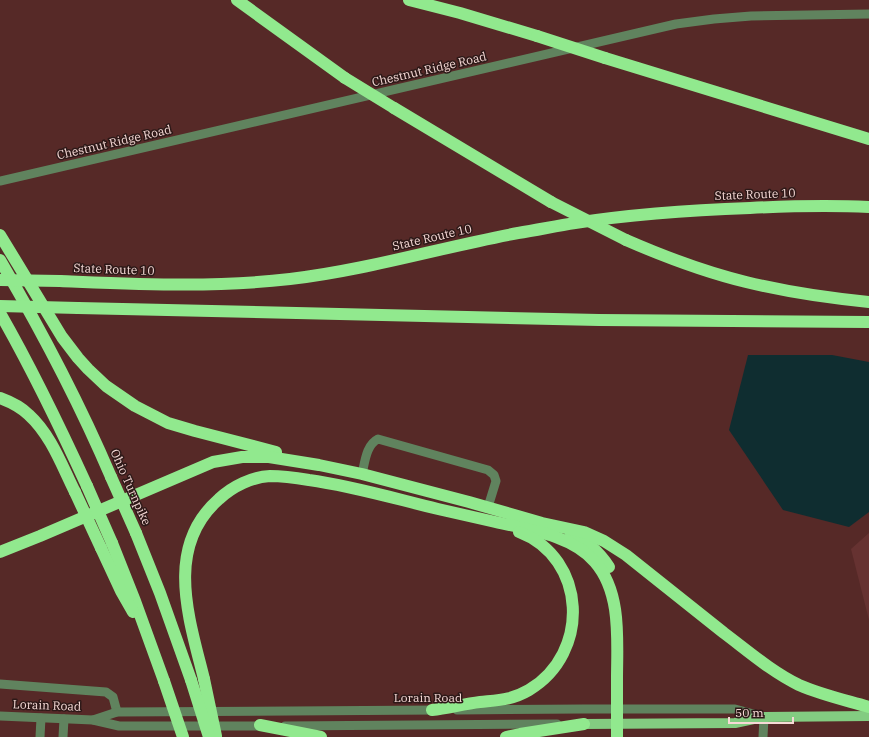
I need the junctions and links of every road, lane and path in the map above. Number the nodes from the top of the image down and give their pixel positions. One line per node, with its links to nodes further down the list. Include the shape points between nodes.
1 (237, 0): 10 (highway, bridge, via 345,78 552,202 626,240 691,266 745,282 809,295)
2 (409, 0): 4 (highway, bridge, via 538,36)
3 (869, 14): 5 (street, Chestnut Ridge Road, via 751,16 676,24)
4 (869, 139)
5 (0, 181)
6 (869, 208): 9 (highway, State Route 10, bridge, via 732,208 583,222 488,239 359,268 267,281 190,284)
7 (0, 236): 15 (highway, via 69,348 115,393 174,425)
8 (0, 260): 42 (highway, Ohio Turnpike, bridge, via 51,351 112,477 160,592)
9 (0, 280)
10 (869, 302)
11 (0, 306): 13 (highway, bridge, via 599,320)
12 (0, 313): 21 (highway, bridge, via 87,486)
13 (869, 322)
14 (0, 398): 21 (highway, bridge, via 15,404 36,422 54,449 75,492)
15 (319, 465): 16 (highway); 22 (highway, via 251,456 213,462)
16 (362, 474): 18 (highway); 18 (street, via 369,448 378,439 488,470 496,481)
17 (331, 483): 19 (highway); 23 (highway, via 280,465 259,462 232,465 188,479); 43 (highway, bridge, via 280,476 254,478 222,496 195,528 185,565 186,598)
18 (488, 507): 20 (highway)
19 (491, 521): 24 (highway, via 560,538 583,551 595,562 605,576 614,600); 27 (highway, via 532,538 557,562 569,584 572,600 574,614 570,636 553,670 523,694 510,699)
20 (542, 523): 24 (highway, via 587,543 612,571 623,607); 26 (highway, via 584,532 611,545 787,679 823,694)
21 (106, 545): 41 (highway, bridge, via 121,591 146,631)
22 (0, 552)
23 (0, 559)
24 (620, 679): 46 (highway, bridge); 47 (highway)
25 (0, 684): 29 (street, via 106,692 113,697)
26 (869, 707)
27 (432, 710): 28 (street, Lorain Road); 32 (street, Lorain Road, via 735,709)
28 (296, 711): 29 (street, Lorain Road); 38 (street)
29 (117, 712): 35 (street, Lorain Road)
30 (0, 716): 33 (street, Lorain Road)
31 (869, 716): 32 (main road, Lorain Road)
32 (764, 717): 36 (main road, Lorain Road, via 735,723); 48 (street)
33 (41, 718): 34 (street, Lorain Road); 39 (street)
34 (64, 719): 35 (street, Lorain Road); 40 (street)
35 (93, 720): 37 (street, Lorain Road, via 119,726)
36 (584, 724): 38 (street, Lorain Road); 45 (highway)
37 (260, 725): 38 (street, Lorain Road); 44 (highway)
38 (296, 726)
39 (40, 737)
40 (63, 737)
41 (183, 737)
42 (209, 737)
43 (216, 737)
44 (321, 737)
45 (506, 737)
46 (618, 737)
47 (623, 737)
48 (763, 737)

